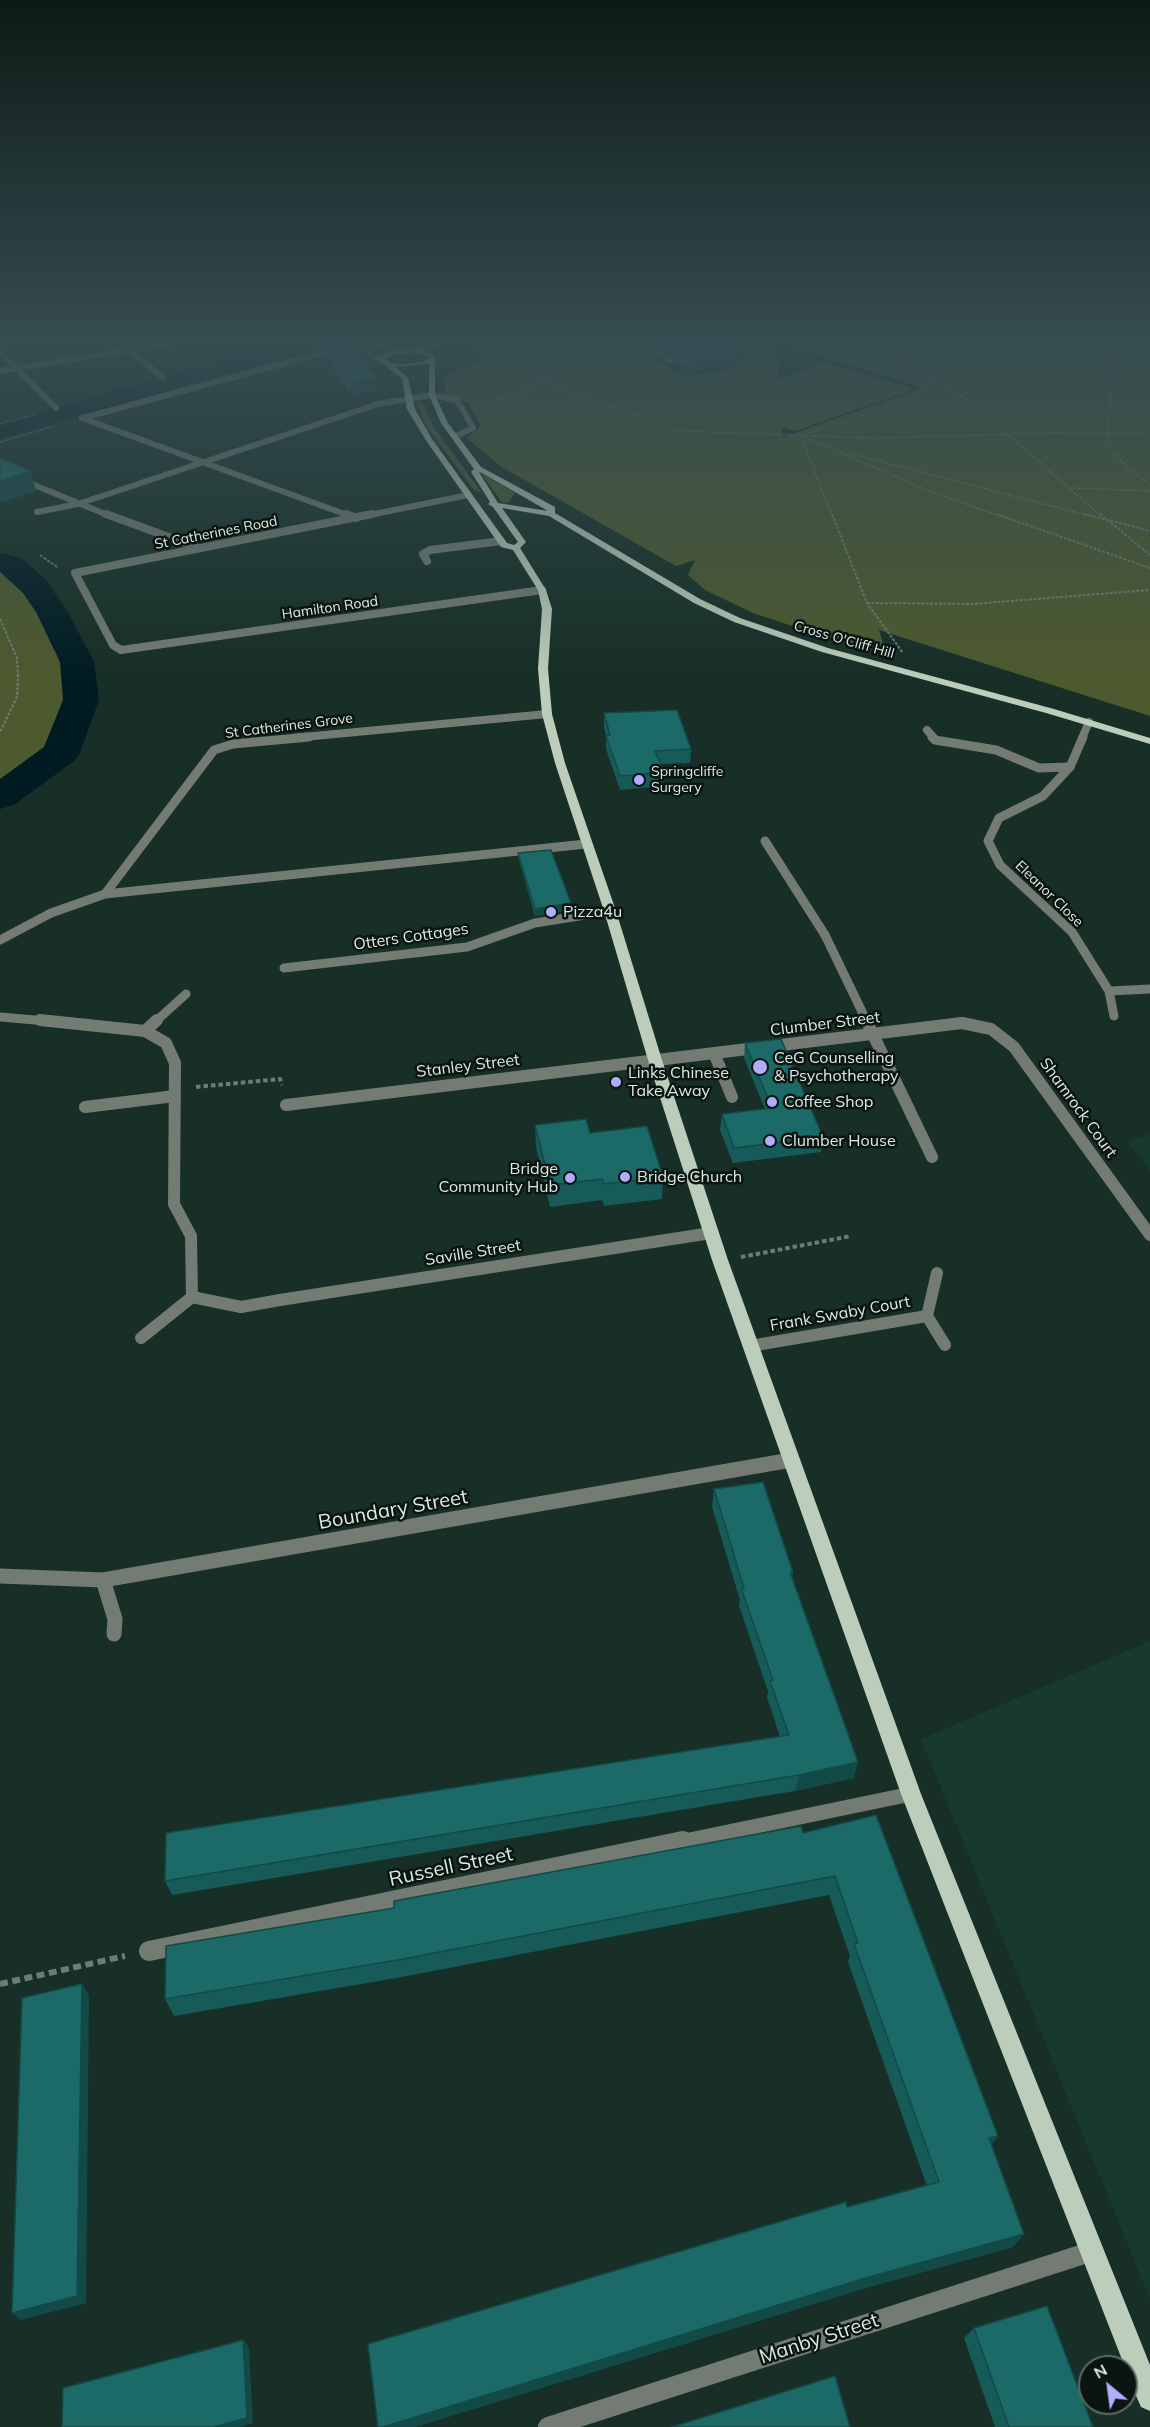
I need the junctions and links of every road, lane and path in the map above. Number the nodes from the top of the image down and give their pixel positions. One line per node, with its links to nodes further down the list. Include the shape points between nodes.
1 (181, 453): 10 (street)
2 (231, 453): 10 (street)
3 (439, 453): 16 (main road)
4 (468, 453): 11 (main road)
5 (808, 453): 33 (path)
6 (846, 453): 30 (path, via 922,488)
7 (851, 453): 23 (path)
8 (1030, 453): 14 (path)
9 (1114, 453): 13 (path)
10 (205, 462): 17 (street); 21 (street)
11 (478, 469): 18 (main road, via 475,472); 20 (main road, via 552,509)
12 (0, 471): 17 (street)
13 (1150, 485)
14 (1071, 488): 15 (path); 23 (path)
15 (1150, 491)
16 (469, 497): 18 (main road); 21 (street, St Catherines Road); 26 (main road)
17 (78, 504): 19 (street); 27 (street)
18 (495, 504): 20 (main road); 26 (main road)
19 (37, 512)
20 (551, 514): 22 (main road, Cross O'Cliff Hill)
21 (357, 518): 27 (street, St Catherines Road)
22 (561, 520): 24 (main road); 36 (main road, Cross O'Cliff Hill, via 697,601 771,632)
23 (1106, 520): 25 (path); 28 (path)
24 (533, 521)
25 (1150, 531)
26 (513, 536): 29 (street, via 430,550 423,554); 31 (main road)
27 (200, 548): 35 (street, St Catherines Road, via 75,573 113,645)
28 (1150, 555)
29 (427, 561)
30 (1150, 568)
31 (542, 590): 35 (street, Hamilton Road); 37 (main road, via 547,609 543,669)
32 (1150, 590): 33 (path, via 972,604)
33 (867, 603): 36 (path)
34 (0, 619): 40 (path, via 17,658 18,678 17,697)
35 (121, 650)
36 (920, 676): 38 (main road, Cross O'Cliff Hill)
37 (547, 714): 44 (main road); 45 (street, St Catherines Grove, via 233,744 214,750)
38 (1089, 722): 41 (main road, Cross O'Cliff Hill); 42 (street, Eleanor Close)
39 (927, 730): 42 (street, via 935,740 996,750 1039,768)
40 (0, 732)
41 (1150, 741)
42 (1070, 767): 50 (street, Eleanor Close, via 1043,796 999,818 988,841 1000,865 1072,932)
43 (765, 841): 56 (street, via 825,935)
44 (586, 844): 45 (street); 46 (main road)
45 (105, 894): 47 (street, via 51,914)
46 (610, 911): 48 (street, Otters Cottages, via 535,923 467,947); 58 (main road)
47 (0, 940)
48 (284, 968)
49 (1150, 989): 50 (street)
50 (1109, 991): 52 (street, Eleanor Close)
51 (186, 994): 55 (street)
52 (1114, 1016)
53 (0, 1017): 55 (street)
54 (962, 1023): 56 (street, Clumber Street); 65 (street, Shamrock Court, via 991,1029 1014,1047)
55 (145, 1031): 59 (street, via 166,1043 175,1064)
56 (874, 1034): 57 (street, Clumber Street); 63 (street)
57 (714, 1053): 58 (street, Clumber Street); 60 (street)
58 (655, 1060): 61 (street, Stanley Street); 64 (main road)
59 (175, 1093): 61 (path, via 280,1078); 62 (street); 69 (street, via 174,1204 191,1236)
60 (732, 1097)
61 (286, 1105)
62 (85, 1107)
63 (932, 1157)
64 (711, 1233): 67 (main road); 69 (street, Saville Street, via 241,1307)
65 (1150, 1235)
66 (851, 1236): 67 (path)
67 (720, 1260): 72 (main road)
68 (937, 1273): 70 (street, Frank Swaby Court)
69 (192, 1297): 71 (street)
70 (927, 1316): 72 (street, Frank Swaby Court); 73 (street)
71 (141, 1338)
72 (750, 1346): 74 (main road)
73 (945, 1346)
74 (791, 1460): 76 (street, Boundary Street); 78 (main road)
75 (0, 1576): 76 (street, Boundary Street)
76 (103, 1580): 77 (street, via 115,1619)
77 (114, 1634)
78 (911, 1794): 79 (street, Russell Street); 81 (main road)
79 (149, 1951): 80 (path)
80 (0, 1984)
81 (1090, 2252): 82 (main road); 83 (street, Manby Street)
82 (1150, 2398)
83 (548, 2427)

